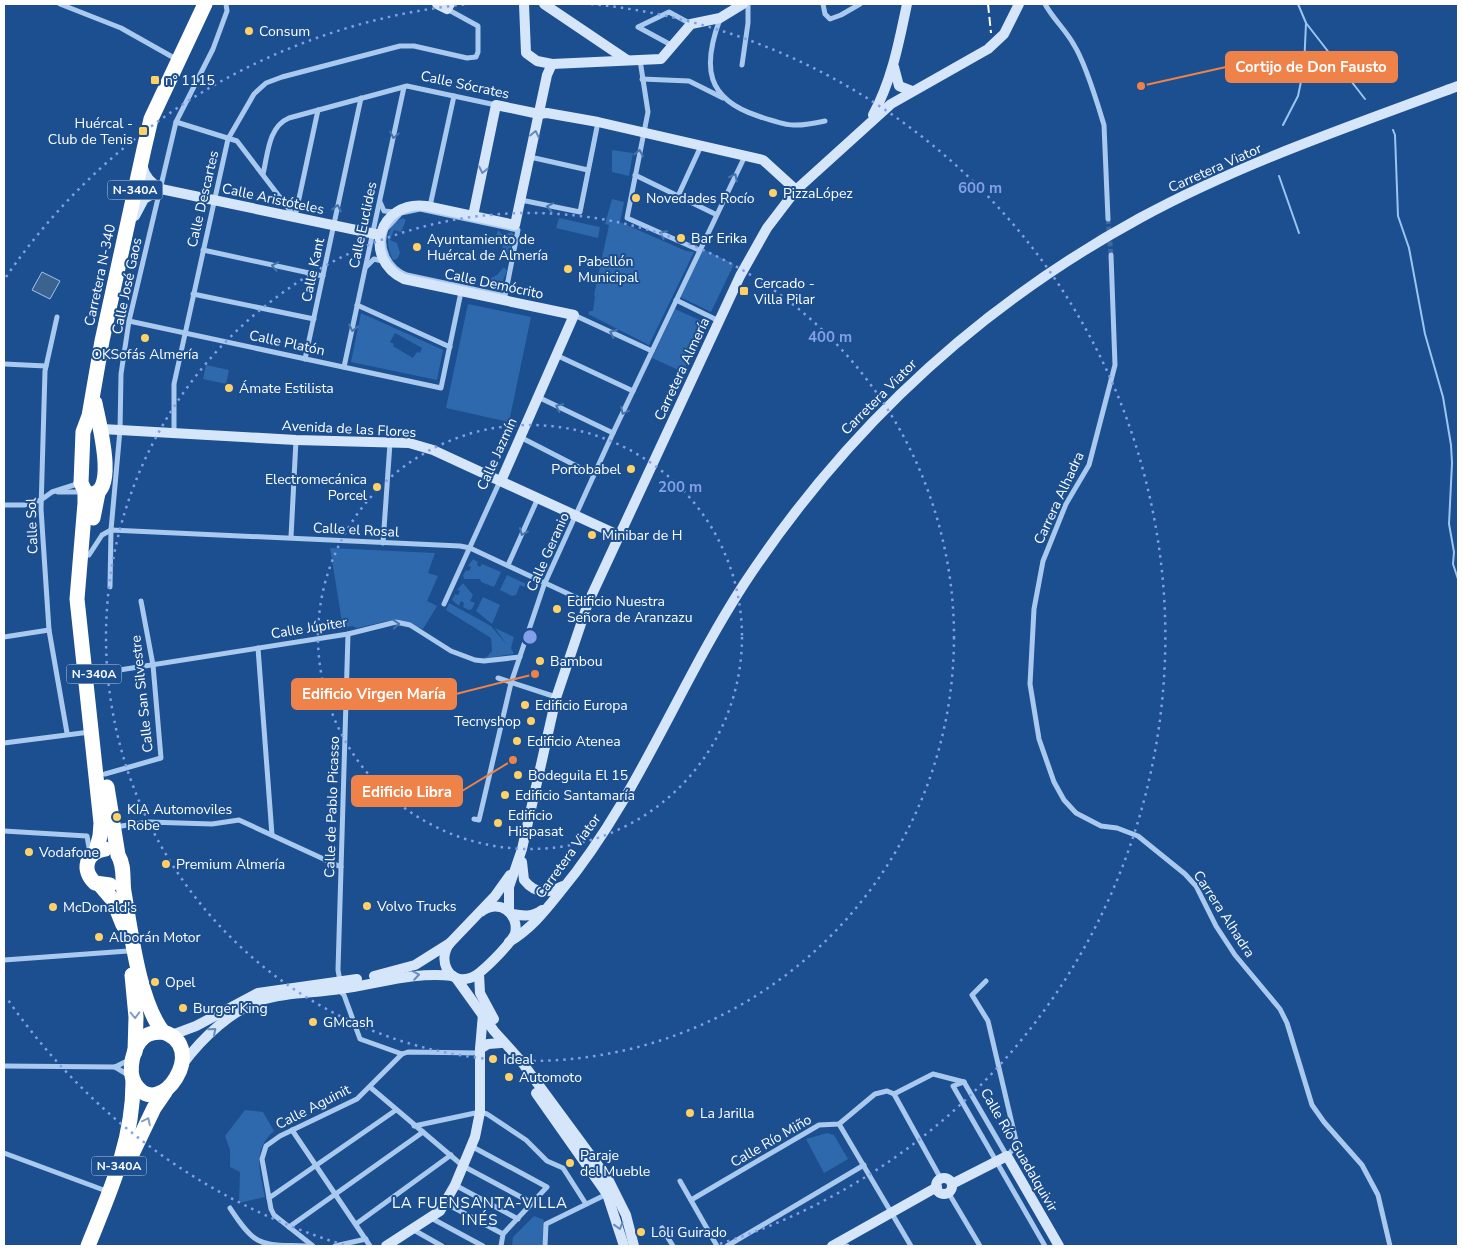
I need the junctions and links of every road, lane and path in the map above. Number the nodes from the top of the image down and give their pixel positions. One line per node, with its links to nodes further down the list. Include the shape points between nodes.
1 (60, 4): 20 (street, via 121,28)
2 (206, 4): 20 (highway, Carretera N-340 / N-340A)
3 (226, 4): 38 (street, Calle José Gaos, via 227,11 213,49)
4 (437, 4): 14 (street)
5 (524, 4): 21 (street, via 526,53 537,61)
6 (544, 4): 18 (street)
7 (743, 4): 15 (street)
8 (748, 4): 23 (street)
9 (823, 4): 10 (street, via 830,19)
10 (860, 4)
11 (907, 4): 22 (street)
12 (1019, 4): 28 (street, Carretera Almería, via 1004,34 988,48)
13 (1045, 4): 60 (street, via 1075,46 1104,125)
14 (449, 6): 41 (street, Calle Descartes, via 478,26 476,57 471,59 414,46 400,46 282,77 266,83 254,94)
15 (720, 18): 16 (street); 31 (street, via 710,61 713,81)
16 (691, 24): 17 (street); 17 (street, via 669,12 638,27)
17 (672, 46): 19 (street, via 661,59)
18 (627, 60): 19 (street); 21 (street)
19 (640, 60): 24 (street)
20 (178, 61): 45 (highway, Carretera N-340 / N-340A, via 151,119)
21 (552, 64): 35 (street)
22 (894, 64): 25 (street); 28 (street, via 900,86); 32 (street)
23 (742, 65)
24 (642, 79): 31 (street, via 689,81); 40 (street, via 648,112)
25 (887, 85): 32 (street, via 888,97); 36 (street)
26 (1458, 86): 142 (street, Carretera Viator, via 1306,143 1220,179 1142,217 1004,304 974,326 901,391 823,476 784,525 742,587 600,841)
27 (404, 87): 29 (street, Calle Sócrates); 30 (street, Calle Sócrates); 52 (street, Calle Euclides, one-way to 52)
28 (912, 91): 32 (street, Carretera Almería)
29 (454, 96): 33 (street, Calle Sócrates); 55 (street)
30 (361, 98): 34 (street, Calle Sócrates); 62 (street, Calle Kant, one-way to 30)
31 (722, 98): 37 (street, via 739,109 791,127)
32 (893, 103): 36 (street, Carretera Almería)
33 (496, 105): 35 (street, Calle Sócrates); 58 (street, one-way to 58)
34 (318, 110): 47 (street, Calle Sócrates, via 279,124 272,134); 59 (street)
35 (539, 114): 39 (street, Calle Sócrates); 44 (street, one-way to 35)
36 (870, 120): 50 (street, Carretera Almería)
37 (826, 121)
38 (176, 122): 41 (street); 49 (street, Calle José Gaos)
39 (598, 122): 40 (street, Calle Sócrates); 46 (street)
40 (643, 133): 42 (street, Calle Sócrates); 48 (street, one-way to 40)
41 (228, 139): 47 (street, via 237,141); 53 (street, Calle Descartes)
42 (701, 146): 43 (street, Calle Sócrates); 51 (street)
43 (745, 156): 50 (street, Calle Sócrates, via 763,160); 57 (street, Calle Geranio, one-way to 43)
44 (530, 157): 46 (street); 54 (street)
45 (141, 162): 49 (street, via 144,174); 66 (highway, Carretera N-340 / N-340A)
46 (588, 170): 54 (street, one-way to 54, via 580,212)
47 (263, 174): 59 (street)
48 (635, 175): 51 (street); 65 (street, one-way to 48, via 628,218)
49 (161, 189): 53 (street, Calle Aristóteles); 66 (street, via 149,194 138,207); 78 (street, Calle José Gaos)
50 (796, 190): 79 (street, Carretera Almería, via 763,236)
51 (678, 196): 57 (street)
52 (380, 199): 56 (street, via 384,211); 63 (street, Calle Euclides)
53 (214, 200): 59 (street, Calle Aristóteles); 64 (street, Calle Descartes)
54 (521, 200): 58 (street, via 515,225)
55 (430, 207): 56 (street, via 413,205); 58 (street)
56 (396, 212): 63 (street)
57 (715, 214): 65 (street, Calle Geranio)
58 (473, 216)
59 (295, 217): 62 (street, Calle Aristóteles)
60 (1108, 219)
61 (389, 224): 61 (street, via 401,213 420,209 518,230 506,296 399,271 384,250 383,238)
62 (334, 225): 63 (street, Calle Aristóteles); 70 (street, Calle Kant)
63 (376, 234): 68 (street); 69 (street, Calle Euclides)
64 (203, 250): 70 (street, one-way to 64); 72 (street, Calle Descartes)
65 (698, 250): 73 (street, Calle Geranio)
66 (122, 252): 88 (highway, Carretera N-340 / N-340A)
67 (1111, 255): 226 (street, Carrera Alhadra, via 1115,365 1089,466 1066,504 1046,553 1034,609 1030,684 1039,739 1054,782 1064,800 1076,812 1101,826 1138,836 1196,886 1235,955 1280,1009 1312,1105 1362,1165 1378,1195)
68 (385, 263): 69 (street, via 374,259); 71 (street, Calle Demócrito, via 404,279)
69 (365, 269): 74 (street, Calle Euclides)
70 (323, 276): 77 (street, Calle Kant)
71 (462, 292): 75 (street, Calle Demócrito); 81 (street)
72 (194, 294): 77 (street); 80 (street, Calle Descartes)
73 (676, 300): 79 (street); 82 (street, Calle Geranio)
74 (357, 305): 81 (street); 87 (street, Calle Euclides, one-way to 87)
75 (574, 315): 82 (street, one-way to 75); 83 (street, Calle Jazmín)
76 (57, 317): 86 (street, Calle Sol)
77 (314, 319): 84 (street, Calle Kant)
78 (129, 321): 80 (street, Calle Platón); 92 (street, Calle José Gaos, via 121,374)
79 (719, 321): 108 (street, Carretera Almería)
80 (185, 333): 84 (street, Calle Platón); 93 (street, Calle Descartes, via 174,384)
81 (450, 347): 87 (street, Calle Platón, via 441,388)
82 (652, 351): 89 (street, Calle Geranio)
83 (556, 355): 89 (street); 90 (street, Calle Jazmín)
84 (305, 359): 87 (street, Calle Platón)
85 (4, 364): 86 (street)
86 (46, 366): 104 (street, Calle Sol)
87 (344, 367)
88 (94, 386): 91 (highway, Carretera N-340 / N-340A); 95 (highway, Carretera N-340 / N-340A)
89 (634, 391): 94 (street, Calle Geranio, one-way to 94)
90 (538, 397): 94 (street, one-way to 90); 96 (street, Calle Jazmín)
91 (86, 428): 95 (highway, via 96,426); 101 (highway, Carretera N-340 / N-340A, via 82,441)
92 (120, 430): 93 (street, Avenida de las Flores); 95 (street); 107 (street, Calle José Gaos)
93 (174, 433): 97 (street, Avenida de las Flores)
94 (613, 433): 99 (street, Calle Geranio)
95 (103, 436): 101 (highway, Carretera N-340 / N-340A, via 102,490)
96 (520, 437): 99 (street); 100 (street, Calle Jazmín)
97 (296, 440): 98 (street, Avenida de las Flores); 109 (street)
98 (390, 442): 100 (street, Avenida de las Flores, via 433,450); 110 (street)
99 (594, 475): 106 (street, Calle Geranio)
100 (501, 481): 103 (street, Avenida de las Flores); 111 (street, Calle Jazmín)
101 (88, 488): 102 (street); 102 (street, via 74,485); 112 (highway, N-340A, via 94,503); 129 (highway, Carretera N-340 / N-340A, via 77,599)
102 (52, 492): 104 (street)
103 (538, 498): 106 (street, Avenida de las Flores); 113 (street, one-way to 113)
104 (41, 500): 105 (street, via 24,505); 119 (street, Calle Sol)
105 (4, 505)
106 (575, 515): 108 (street, Avenida de las Flores); 114 (street, Calle Geranio)
107 (111, 530): 109 (street, Calle el Rosal); 112 (street, via 102,535); 115 (street, Calle José Gaos)
108 (618, 535): 117 (street, Carretera Almería)
109 (291, 537): 110 (street, Calle el Rosal)
110 (382, 543): 111 (street, Calle el Rosal)
111 (470, 548): 113 (street, Calle el Rosal); 118 (street, Calle Jazmín)
112 (89, 555): 125 (highway, N-340A, via 86,604)
113 (508, 565): 114 (street, Calle el Rosal)
114 (545, 583): 117 (street, Calle el Rosal); 123 (street, Calle Geranio)
115 (110, 587)
116 (141, 601): 124 (street, Calle San Silvestre)
117 (588, 603): 128 (street, Carretera Almería)
118 (444, 604)
119 (49, 630): 121 (street); 130 (street, Calle Sol)
120 (348, 634): 122 (street, Calle Júpiter); 123 (street, Calle Júpiter, one-way to 123, via 396,622 475,660); 140 (street, Calle de Pablo Picasso)
121 (4, 637)
122 (258, 648): 124 (street, Calle Júpiter); 136 (street)
123 (520, 657): 127 (street, Calle Geranio)
124 (153, 665): 125 (street, Calle Júpiter); 132 (street, Calle San Silvestre, via 161,758)
125 (94, 674): 132 (highway, N-340A)
126 (498, 678): 127 (street)
127 (511, 683): 128 (street); 133 (street, Calle Geranio, via 479,820)
128 (556, 698): 137 (street, Carretera Almería)
129 (92, 732): 130 (street); 132 (highway, Carretera N-340 / N-340A)
130 (67, 733): 131 (street)
131 (4, 743)
132 (101, 776): 134 (highway, N-340A); 138 (highway, N-340A, via 100,836)
133 (474, 819)
134 (113, 827): 136 (street, via 148,822 212,824 239,820); 139 (highway, N-340A)
135 (4, 831): 138 (street, via 87,836)
136 (272, 836): 140 (street)
137 (522, 849): 142 (street, via 524,880 529,886 542,892 553,892); 145 (street, via 506,881); 146 (street, via 509,887)
138 (93, 853): 139 (highway, via 105,849); 143 (highway, N-340A, via 86,871 89,878)
139 (118, 855): 141 (highway, N-340A)
140 (341, 867): 154 (street, Calle de Pablo Picasso)
141 (122, 872): 143 (highway, via 114,883); 156 (highway, N-340A, via 147,1002 155,1022)
142 (568, 883): 144 (street, Carretera Viator)
143 (101, 886): 149 (highway, N-340A, via 118,911)
144 (554, 900): 146 (street, via 536,914); 147 (street, Carretera Viator, via 526,932)
145 (481, 912): 146 (street, via 493,906); 148 (street)
146 (510, 913): 147 (street, via 516,930)
147 (510, 942): 151 (street, Carretera Viator)
148 (450, 943): 152 (street, via 443,960 446,969); 154 (street, via 415,965)
149 (128, 951): 150 (street); 160 (highway, N-340A, one-way to 160, via 135,1008)
150 (4, 960)
151 (479, 974): 152 (street, via 466,979); 157 (street, via 480,993 500,1029)
152 (455, 977): 154 (street, one-way to 152, via 428,974); 155 (street)
153 (986, 981): 178 (street, via 972,996 988,1020 1005,1088 1017,1145)
154 (339, 986): 156 (street, via 258,993 196,1026); 159 (street, via 357,1036); 163 (street, one-way to 154, via 208,1034 246,1008 265,999)
155 (483, 1014): 157 (street); 158 (street)
156 (168, 1033): 160 (highway, via 144,1037); 163 (highway, N-340A, via 180,1047)
157 (501, 1040): 158 (street); 187 (street, via 516,1056)
158 (480, 1051): 159 (street); 170 (street)
159 (402, 1054): 166 (street, Calle Aguinit)
160 (134, 1055): 162 (street); 164 (highway, N-340A)
161 (4, 1066): 162 (street)
162 (115, 1067): 164 (street)
163 (180, 1067): 167 (highway, N-340A)
164 (133, 1080): 167 (highway, via 140,1090 150,1094); 186 (highway, N-340A, via 129,1134)
165 (964, 1082): 168 (street, via 932,1074); 178 (street, Calle Río Guadalquivir); 179 (street, Calle Río Guadalquivir, via 953,1086)
166 (370, 1087): 169 (street); 173 (street, Calle Aguinit, via 357,1099)
167 (164, 1092): 207 (highway, N-340A, one-way to 167, via 136,1144)
168 (894, 1094): 171 (street, via 887,1091 875,1094); 185 (street)
169 (396, 1110): 172 (street); 182 (street)
170 (480, 1112): 172 (street); 175 (street); 193 (street, via 526,1140 546,1161 563,1168)
171 (839, 1124): 180 (street); 190 (street, Calle Río Miño, via 819,1125)
172 (414, 1126): 174 (street)
173 (292, 1130): 182 (street); 189 (street, Calle Aguinit, via 270,1142 263,1153)
174 (423, 1132): 177 (street); 188 (street)
175 (471, 1146): 181 (street); 192 (street, via 547,1187)
176 (4, 1154): 186 (street)
177 (452, 1155): 181 (street); 198 (street)
178 (1007, 1156): 179 (street); 225 (street, Calle Río Guadalquivir)
179 (996, 1161): 185 (street); 224 (street, Calle Río Guadalquivir)
180 (864, 1165): 195 (street); 219 (street)
181 (463, 1166): 184 (street); 192 (street)
182 (316, 1167): 188 (street); 189 (street)
183 (680, 1181): 190 (street)
184 (455, 1185): 191 (street); 197 (street)
185 (944, 1187): 195 (street); 223 (street)
186 (109, 1192): 206 (highway, N-340A)
187 (611, 1192): 193 (street); 216 (street)
188 (335, 1194): 198 (street); 199 (street)
189 (269, 1198): 199 (street, Calle Aguinit, via 274,1215)
190 (690, 1200): 218 (street)
191 (445, 1203): 196 (street); 202 (street)
192 (532, 1203): 197 (street)
193 (586, 1204): 215 (street, via 546,1224)
194 (230, 1208): 204 (street, via 250,1236)
195 (892, 1215): 220 (street); 221 (street); 222 (street)
196 (431, 1218): 201 (street); 213 (street)
197 (518, 1219): 202 (street)
198 (356, 1224): 203 (street)
199 (289, 1227): 209 (street, Calle Aguinit)
200 (662, 1228): 217 (street)
201 (411, 1229): 205 (street); 212 (street)
202 (503, 1234): 214 (street)
203 (366, 1239): 210 (street); 211 (street)
204 (261, 1245): 208 (street)
205 (392, 1245)
206 (88, 1246)
207 (94, 1246)
208 (306, 1246)
209 (313, 1246)
210 (335, 1246)
211 (370, 1246)
212 (442, 1246)
213 (483, 1246)
214 (501, 1246)
215 (545, 1246)
216 (631, 1246)
217 (672, 1246)
218 (717, 1246)
219 (727, 1246)
220 (832, 1246)
221 (846, 1246)
222 (911, 1246)
223 (980, 1246)
224 (1045, 1246)
225 (1059, 1246)
226 (1390, 1246)

